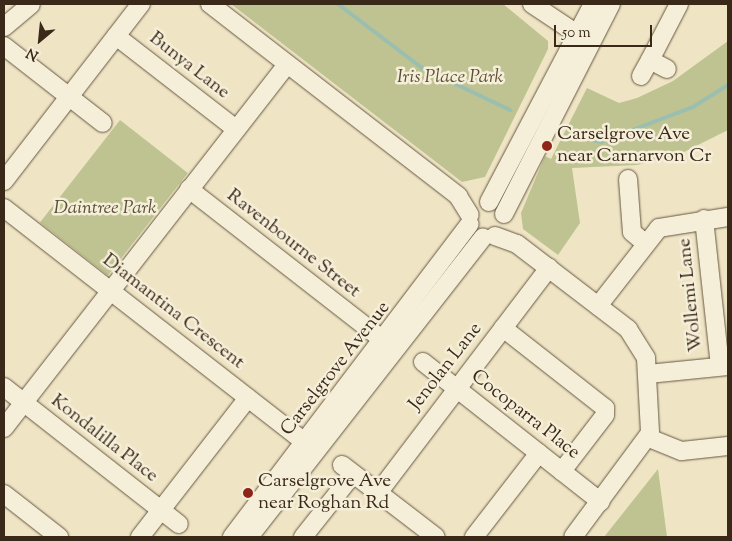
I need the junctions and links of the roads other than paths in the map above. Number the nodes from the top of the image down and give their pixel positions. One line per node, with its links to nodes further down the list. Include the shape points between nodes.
1 (31, 4): 8 (street)
2 (141, 4): 9 (street)
3 (210, 4): 13 (street)
4 (532, 4): 10 (street)
5 (592, 4): 10 (street, Carselgrove Avenue)
6 (610, 4): 10 (street, Carselgrove Avenue)
7 (679, 4): 12 (street)
8 (4, 27)
9 (116, 36): 16 (street); 18 (street, Bunya Lane)
10 (583, 38): 23 (street, Carselgrove Avenue); 26 (street, Carselgrove Avenue)
11 (4, 46): 16 (street)
12 (650, 60): 14 (street); 15 (street)
13 (287, 64): 18 (street); 23 (street)
14 (667, 69)
15 (641, 76)
16 (69, 96): 17 (street); 20 (street)
17 (103, 122)
18 (236, 129): 21 (street)
19 (628, 179): 27 (street, via 632,232)
20 (4, 181)
21 (189, 189): 29 (street); 32 (street, Ravenbourne Street)
22 (4, 208): 29 (street, Diamantina Crescent)
23 (478, 212): 26 (street); 26 (street); 32 (street, Carselgrove Avenue)
24 (728, 217): 25 (street)
25 (704, 219): 27 (street, via 665,225); 34 (street, Wollemi Lane)
26 (497, 228): 28 (street); 32 (street, Carselgrove Avenue)
27 (646, 244): 30 (street)
28 (549, 268): 30 (street); 31 (street, Jenolan Lane)
29 (110, 291): 38 (street, Diamantina Crescent); 39 (street)
30 (598, 306): 35 (street, via 640,342)
31 (503, 328): 37 (street, Jenolan Lane); 45 (street, via 605,408 605,415)
32 (389, 345): 42 (street, Carselgrove Avenue)
33 (422, 362): 37 (street, Cocoparra Place)
34 (724, 366): 35 (street)
35 (648, 374): 41 (street, via 652,422)
36 (4, 387): 39 (street, Kondalilla Place)
37 (456, 388): 44 (street, Cocoparra Place); 46 (street, Jenolan Lane)
38 (248, 398): 42 (street, Diamantina Crescent); 49 (street)
39 (23, 403): 40 (street); 49 (street, Kondalilla Place)
40 (4, 428)
41 (649, 438): 43 (street, via 682,451); 48 (street)
42 (311, 446): 54 (street, Carselgrove Avenue); 55 (street, Carselgrove Avenue)
43 (728, 451)
44 (539, 453): 45 (street, Cocoparra Place); 57 (street)
45 (562, 471): 48 (street, Cocoparra Place)
46 (378, 493): 51 (street, via 348,470); 56 (street)
47 (4, 494): 52 (street)
48 (601, 502): 58 (street)
49 (161, 510): 50 (street, Kondalilla Place); 53 (street)
50 (180, 524)
51 (312, 534)
52 (59, 537)
53 (140, 537)
54 (232, 537)
55 (249, 537)
56 (436, 537)
57 (474, 537)
58 (573, 537)

